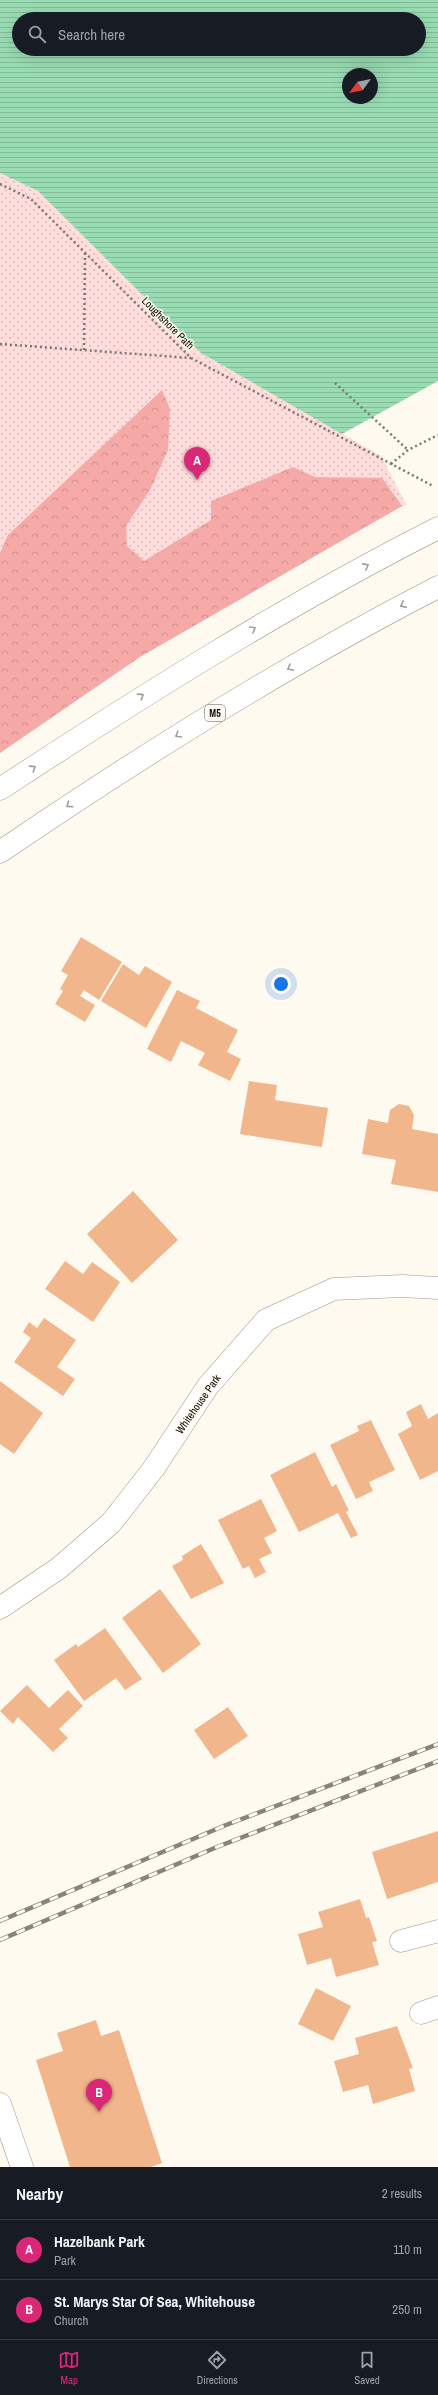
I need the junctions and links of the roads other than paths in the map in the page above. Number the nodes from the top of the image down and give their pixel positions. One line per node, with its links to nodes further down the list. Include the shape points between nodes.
1 (438, 528): 3 (main road, one-way to 1, via 150,691 234,640 397,548)
2 (438, 587): 4 (main road, M5, one-way to 4, via 373,621 177,735)
3 (0, 789)
4 (0, 852)
5 (438, 1288): 6 (main road, Whitehouse Park, via 402,1286 334,1289 266,1320 208,1386 154,1468 111,1523 58,1568)
6 (0, 1608)
7 (438, 1930): 8 (main road)
8 (401, 1941)
9 (0, 2104): 10 (main road)
10 (22, 2167)

